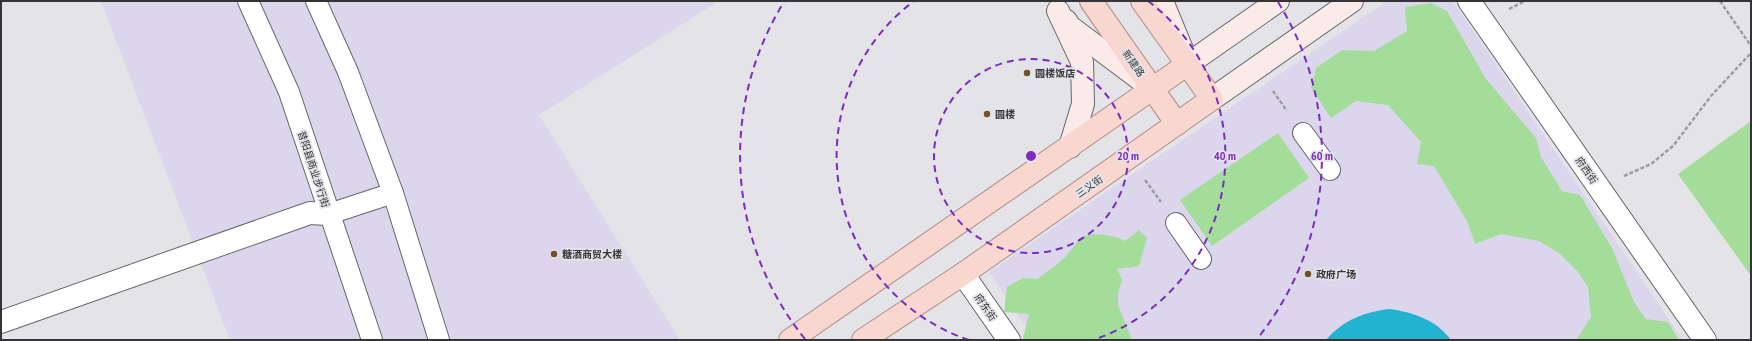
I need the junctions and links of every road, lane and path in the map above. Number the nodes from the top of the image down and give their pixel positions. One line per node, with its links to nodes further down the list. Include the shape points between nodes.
1 (248, 1): 24 (street, 昔阳县商业步行街, via 289,92)
2 (316, 1): 23 (street, via 348,72)
3 (1091, 1): 15 (main road, 新建路)
4 (1142, 1): 13 (main road)
5 (1162, 1): 13 (main road)
6 (1278, 1): 13 (main road)
7 (1352, 1): 14 (main road, 三义街)
8 (1469, 1): 22 (street, 府西街)
9 (1720, 1): 11 (path)
10 (1054, 6): 15 (main road, via 1070,26); 19 (main road, via 1082,62 1083,104)
11 (1751, 46)
12 (1751, 53): 22 (path, via 1711,96 1673,146 1651,164)
13 (1188, 64): 15 (main road); 16 (main road)
14 (1256, 68): 16 (main road, 三义街); 18 (path)
15 (1153, 89): 17 (main road, 新建路); 19 (main road)
16 (1212, 99): 17 (main road, 三义街)
17 (1177, 124): 20 (main road, 三义街)
18 (1303, 133): 21 (street)
19 (1070, 147): 31 (main road)
20 (1130, 158): 25 (path); 27 (main road, 三义街)
21 (1330, 170)
22 (1598, 186): 34 (street, 府西街)
23 (393, 193): 24 (street); 30 (street)
24 (330, 214): 28 (street, via 310,213); 29 (street, 昔阳县商业步行街)
25 (1176, 223): 26 (street)
26 (1201, 259)
27 (963, 274): 32 (main road, 三义街); 33 (street, 府东街)
28 (1, 322)
29 (372, 340)
30 (439, 340)
31 (790, 340)
32 (863, 340)
33 (1009, 340)
34 (1706, 340)

